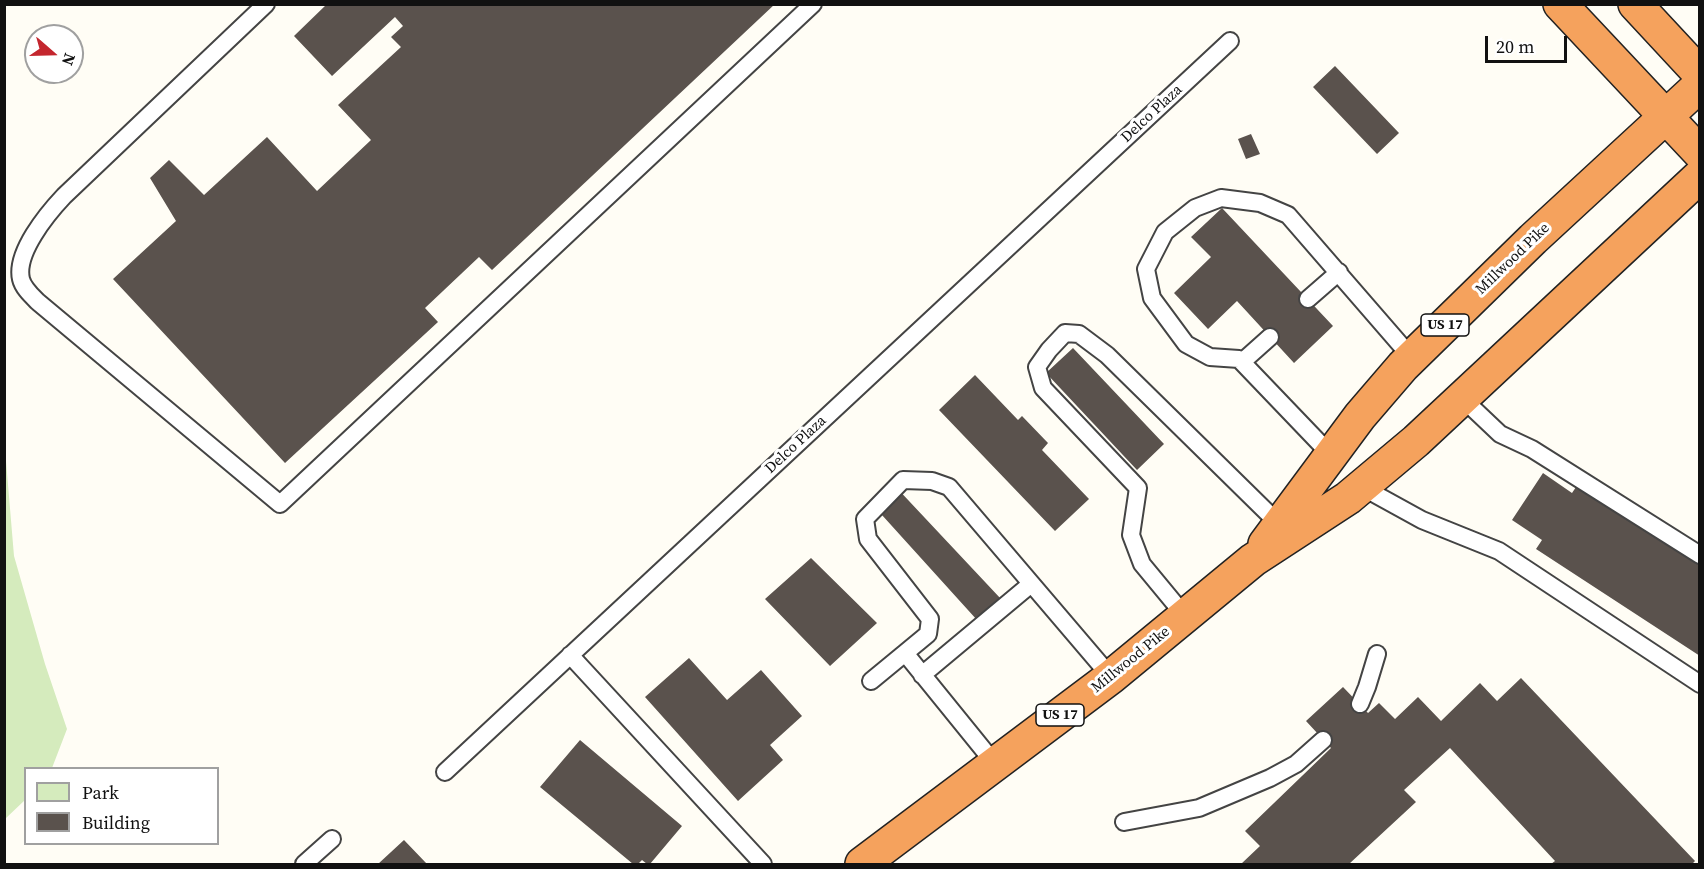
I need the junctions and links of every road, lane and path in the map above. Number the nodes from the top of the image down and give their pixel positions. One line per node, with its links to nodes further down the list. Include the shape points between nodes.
1 (266, 4): 2 (lane, via 47,214 27,248 20,278 38,302 280,504)
2 (813, 4)
3 (1560, 4): 8 (highway)
4 (1635, 4): 6 (highway)
5 (1230, 41): 26 (lane, Delco Plaza)
6 (1700, 74)
7 (1700, 85): 8 (highway, Millwood Pike / US 17)
8 (1666, 116): 9 (highway); 14 (highway, Millwood Pike / US 17, via 1533,238)
9 (1700, 153)
10 (1700, 176): 16 (highway, Millwood Pike / US 17)
11 (1339, 272): 12 (lane); 14 (lane); 15 (lane, via 1288,215 1260,203 1221,198 1195,208 1165,232 1146,269 1152,298 1186,344 1210,357)
12 (1308, 299)
13 (1270, 337): 15 (lane)
14 (1412, 358): 17 (highway, Millwood Pike / US 17)
15 (1242, 362): 17 (lane)
16 (1462, 398): 18 (highway, Millwood Pike / US 17); 20 (lane, via 1500,434 1532,449)
17 (1330, 454): 19 (highway, Millwood Pike / US 17)
18 (1362, 487): 21 (highway, Millwood Pike / US 17); 30 (lane, via 1422,520 1499,551)
19 (1279, 524): 21 (highway, Millwood Pike / US 17); 23 (lane, via 1107,355 1079,334 1065,333 1037,367 1043,388 1138,488 1131,535 1142,564)
20 (1700, 555)
21 (1253, 560): 23 (highway, Millwood Pike / US 17)
22 (1031, 584): 24 (lane, via 949,487 932,481 903,480 865,519 868,539 930,619 928,634); 27 (lane); 28 (lane)
23 (1185, 616): 28 (highway, Millwood Pike / US 17)
24 (905, 653): 27 (lane); 29 (lane)
25 (1377, 654): 31 (lane)
26 (570, 656): 34 (lane, Delco Plaza); 38 (lane)
27 (922, 675): 33 (lane)
28 (1111, 677): 33 (highway, Millwood Pike / US 17)
29 (870, 681)
30 (1700, 684)
31 (1360, 704)
32 (1323, 740): 35 (lane, via 1296,764 1209,804)
33 (995, 764): 39 (highway, Millwood Pike / US 17)
34 (445, 772)
35 (1124, 822)
36 (332, 839): 37 (lane)
37 (304, 864)
38 (763, 864)
39 (862, 864)

